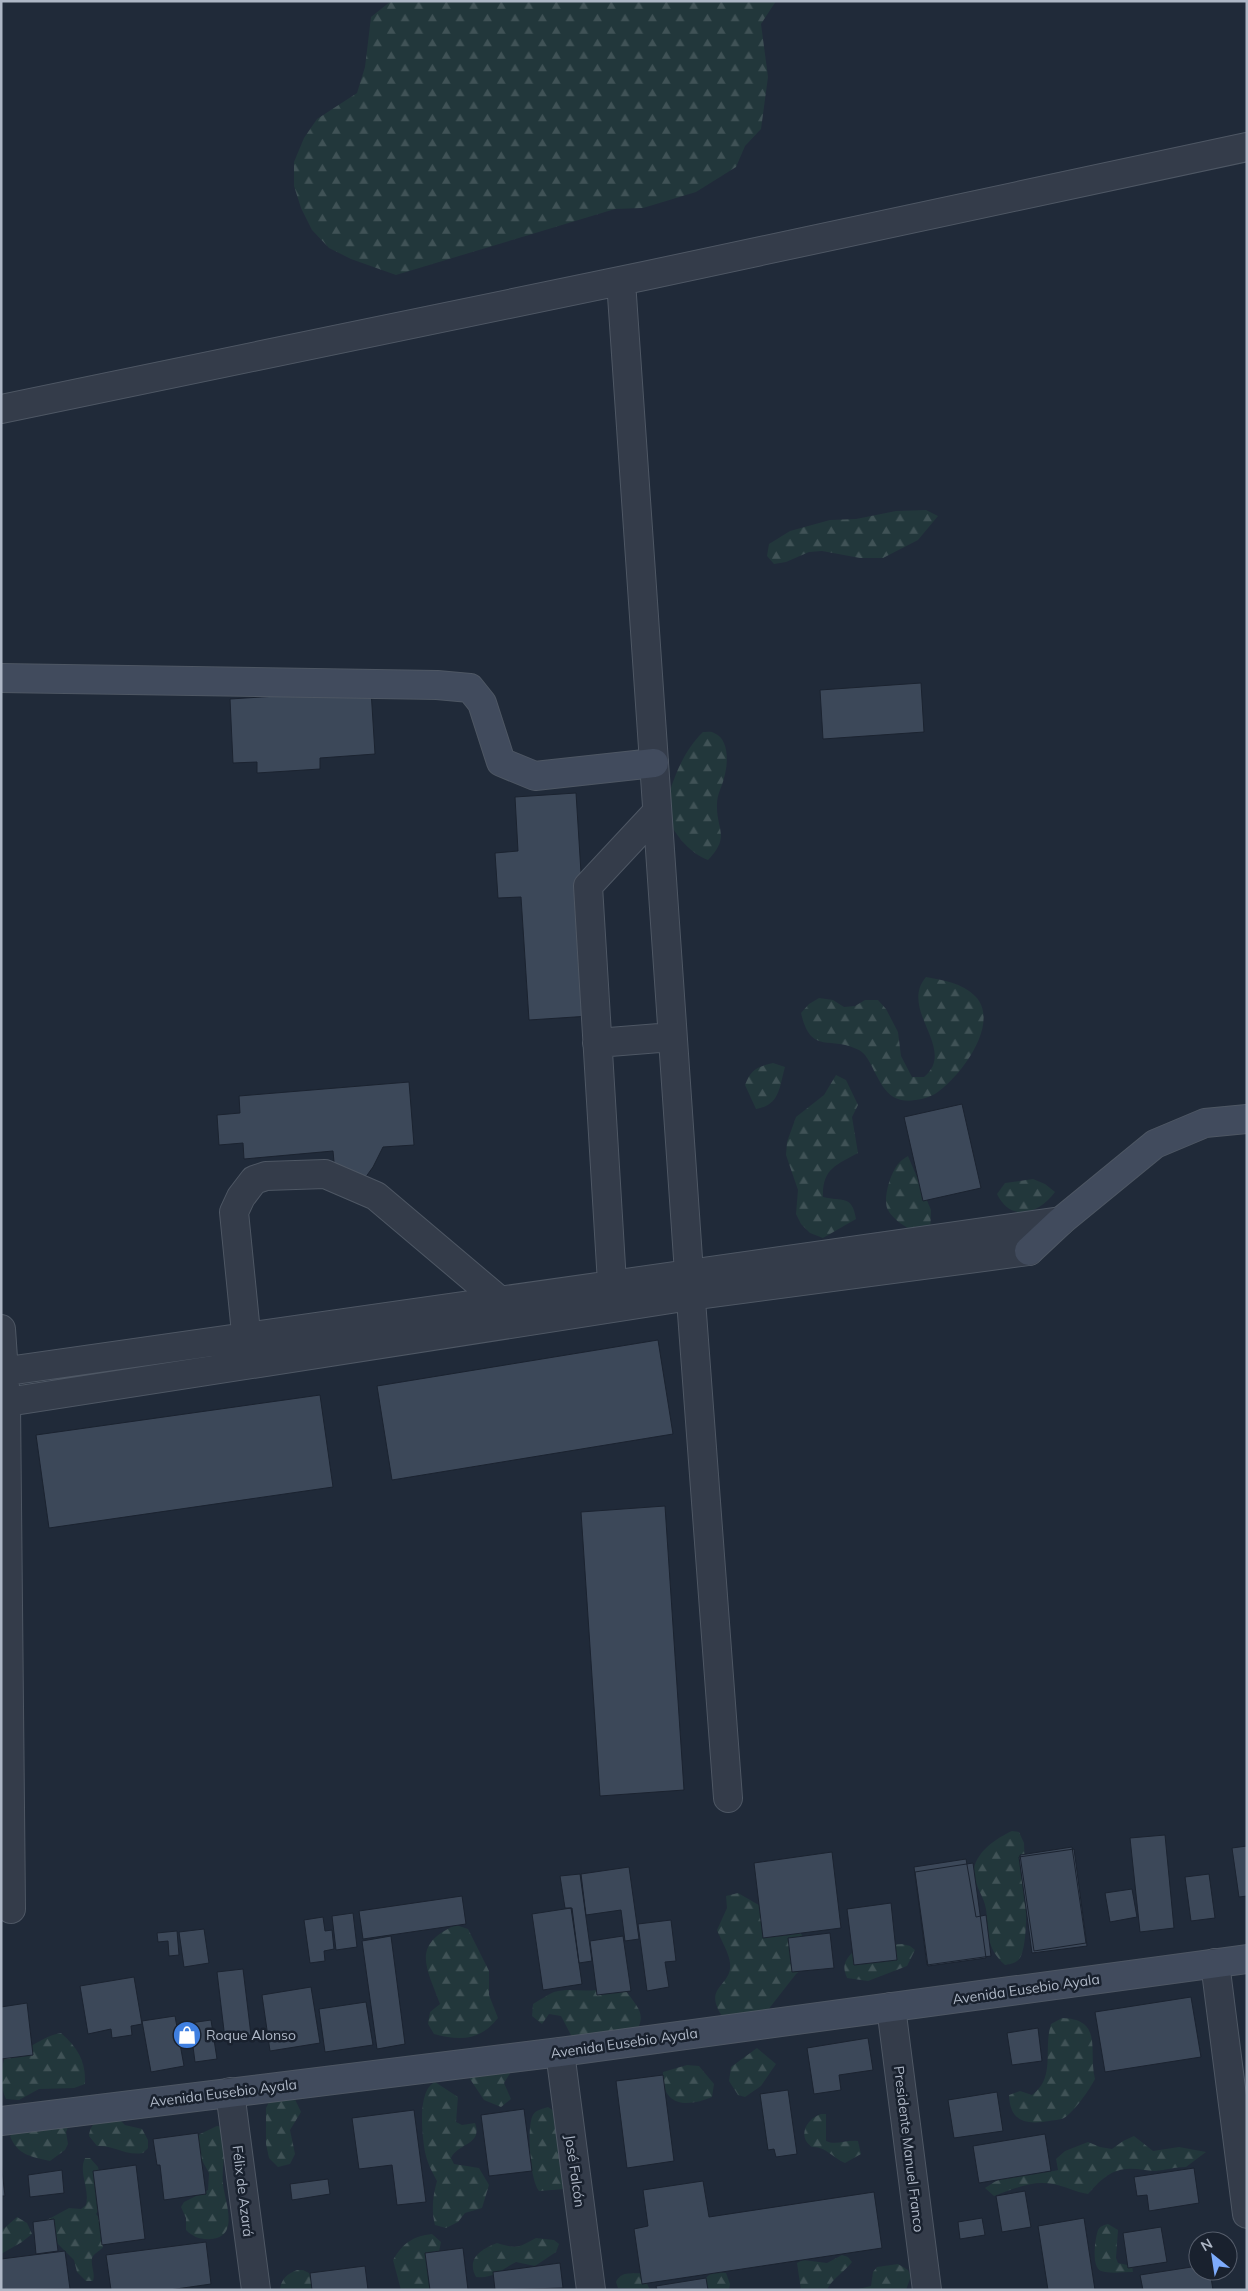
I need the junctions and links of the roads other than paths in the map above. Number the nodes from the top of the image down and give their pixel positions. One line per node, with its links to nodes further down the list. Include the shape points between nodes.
1 (1247, 147): 2 (street)
2 (621, 280): 3 (street); 5 (street)
3 (1, 409)
4 (1, 678): 5 (street, via 470,688 482,703 501,762 535,776)
5 (654, 763): 6 (street)
6 (657, 812): 7 (street); 8 (street, via 588,886)
7 (672, 1037): 8 (street); 12 (street)
8 (597, 1043): 11 (street)
9 (1247, 1120): 10 (street, via 1205,1123 1155,1144)
10 (1061, 1221): 12 (street); 12 (street, via 1029,1251)
11 (612, 1283): 12 (street); 13 (street)
12 (689, 1284): 16 (street); 19 (street)
13 (499, 1300): 15 (street); 15 (street, via 376,1196 325,1174 266,1176 254,1180 234,1212)
14 (1, 1329): 17 (street)
15 (247, 1336): 16 (street); 17 (street)
16 (248, 1365): 18 (street)
17 (2, 1371): 18 (street)
18 (4, 1403): 20 (street)
19 (728, 1798)
20 (11, 1909)
21 (1247, 1959): 22 (street, Avenida Eusebio Ayala)
22 (1215, 1963): 23 (street, Avenida Eusebio Ayala); 27 (street)
23 (891, 2008): 24 (street, Avenida Eusebio Ayala); 30 (street, Presidente Manuel Franco)
24 (560, 2052): 25 (street, Avenida Eusebio Ayala); 29 (street, José Falcón)
25 (230, 2092): 26 (street, Avenida Eusebio Ayala); 28 (street, Félix de Azará)
26 (1, 2122)
27 (1247, 2214)
28 (256, 2290)
29 (591, 2290)
30 (927, 2290)

